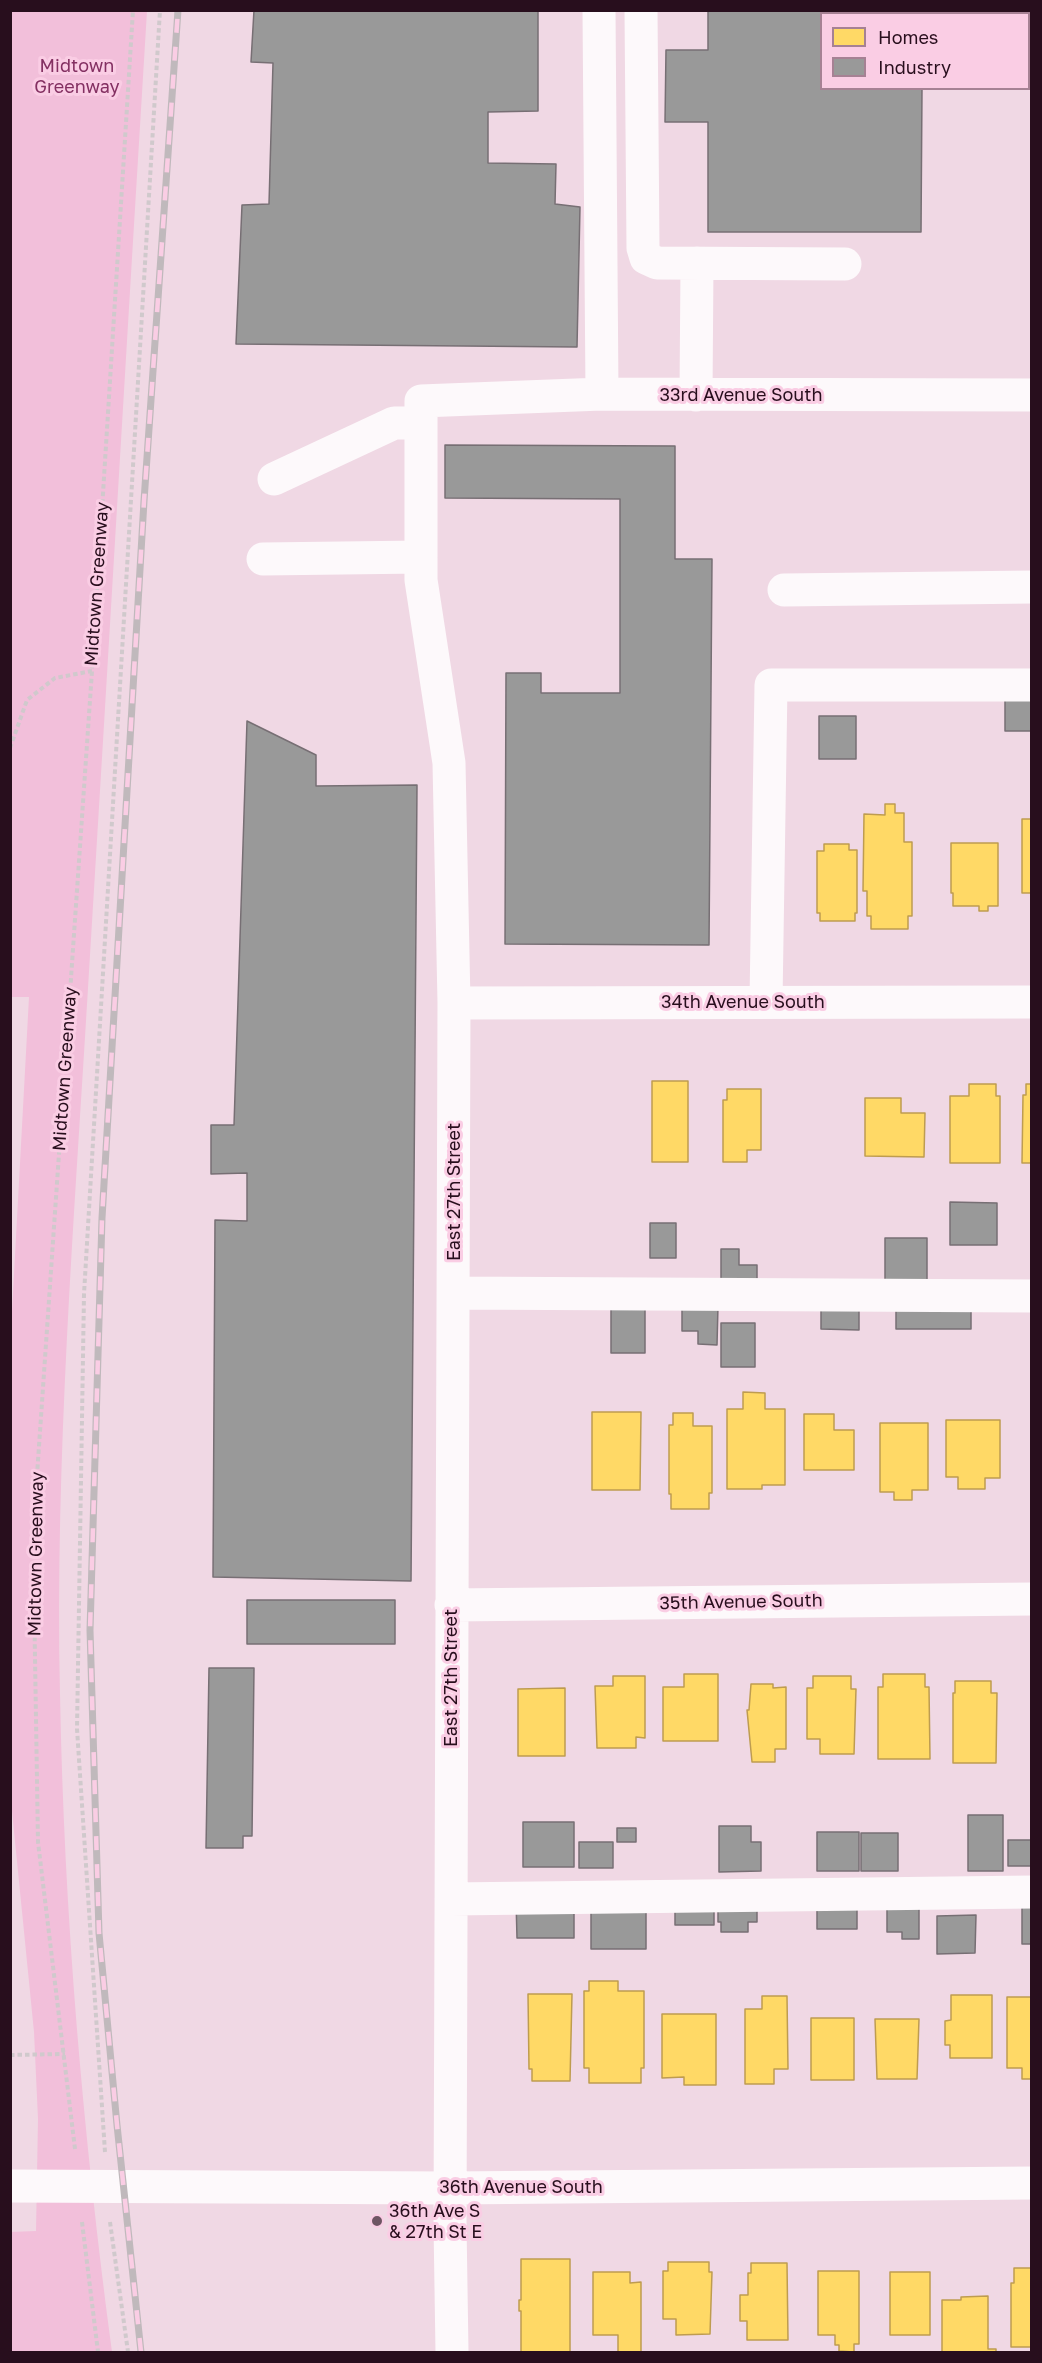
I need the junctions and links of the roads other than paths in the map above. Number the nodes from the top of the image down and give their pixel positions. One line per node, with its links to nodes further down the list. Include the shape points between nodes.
1 (600, 10): 5 (street)
2 (641, 10): 3 (street, via 643,248 646,258 657,263)
3 (697, 263): 4 (street); 6 (street)
4 (845, 264)
5 (602, 394): 6 (street, 33rd Avenue South); 8 (street, 33rd Avenue South, via 421,401)
6 (696, 395): 7 (street, 33rd Avenue South)
7 (1032, 395)
8 (421, 423): 9 (street, via 394,423); 10 (street, East 27th Street)
9 (274, 479)
10 (421, 557): 11 (street); 17 (street, East 27th Street, via 421,580 449,764)
11 (263, 559)
12 (1032, 587): 13 (street)
13 (784, 590)
14 (1032, 685): 15 (street, via 771,685)
15 (766, 1001): 16 (street, 34th Avenue South); 17 (street, 34th Avenue South)
16 (1032, 1002)
17 (454, 1003): 18 (street, East 27th Street)
18 (453, 1293): 19 (street); 21 (street, East 27th Street)
19 (1032, 1296)
20 (1032, 1599): 21 (street, 35th Avenue South)
21 (451, 1605): 23 (street, East 27th Street)
22 (1032, 1892): 23 (street)
23 (451, 1899): 26 (street, East 27th Street)
24 (1032, 2183): 26 (street, 36th Avenue South)
25 (10, 2186): 26 (street, 36th Avenue South)
26 (450, 2188): 27 (street, East 27th Street)
27 (452, 2352)

